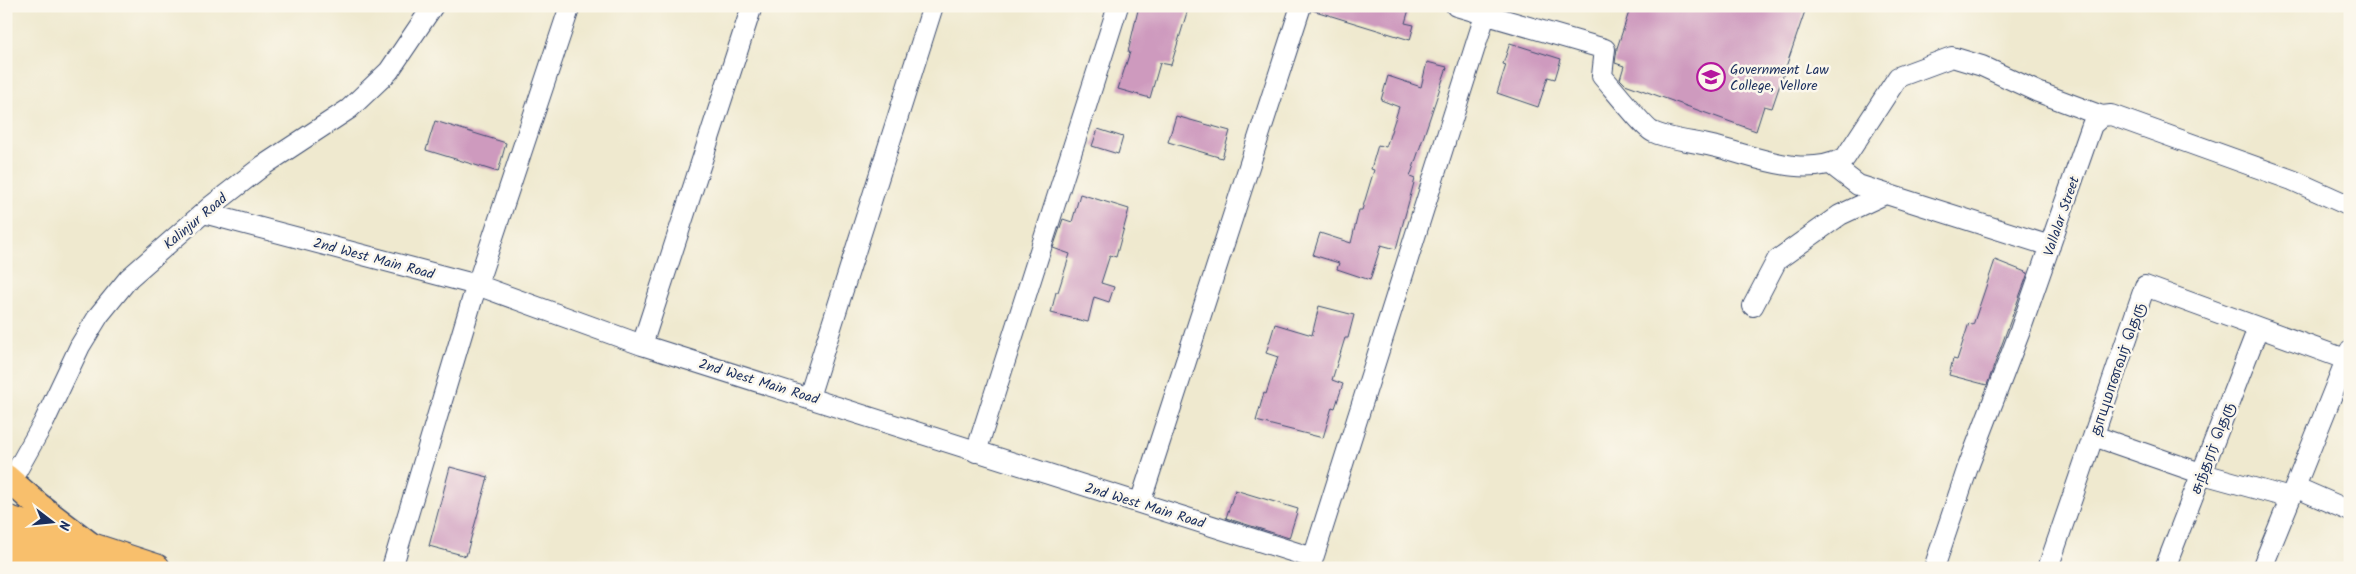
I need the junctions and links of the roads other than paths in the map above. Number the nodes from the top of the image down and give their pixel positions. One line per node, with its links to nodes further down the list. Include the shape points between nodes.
1 (432, 6): 13 (street, Kalinjur Road, via 389,71 349,109 271,160)
2 (570, 6): 15 (street)
3 (752, 6): 18 (street)
4 (933, 6): 20 (street)
5 (1118, 6): 22 (street)
6 (1301, 6): 26 (street)
7 (1456, 6): 8 (street)
8 (1487, 11): 10 (street, via 1605,49 1602,76 1652,132 1737,152 1759,161 1782,165); 31 (street)
9 (2102, 116): 10 (street, via 1982,66 1952,57 1898,77 1845,158); 12 (street, via 2127,120 2260,168); 14 (street, Vallalar Street, via 2092,125)
10 (1832, 164): 11 (street, via 1858,185)
11 (1885, 194): 14 (street); 16 (street, via 1840,216 1777,260)
12 (2350, 206)
13 (204, 213): 15 (street, 2nd West Main Road); 24 (street, Kalinjur Road, via 129,278 99,314 44,422)
14 (2050, 246): 34 (street, Vallalar Street)
15 (477, 285): 18 (street, 2nd West Main Road); 33 (street)
16 (1753, 306)
17 (2258, 328): 19 (street, தாயுமானவர் தெரு); 21 (street, தாயுமானவர் தெரு, via 2145,286); 23 (street, சுந்தரர் தெரு)
18 (642, 345): 20 (street, 2nd West Main Road)
19 (2348, 354): 25 (street)
20 (809, 397): 22 (street, 2nd West Main Road)
21 (2094, 436): 23 (street); 35 (street, தாயுமானவர் தெரு)
22 (976, 452): 26 (street, 2nd West Main Road)
23 (2203, 474): 25 (street); 36 (street, சுந்தரர் தெரு)
24 (8, 479): 30 (main road, via 39,506)
25 (2292, 493): 27 (street); 37 (street)
26 (1140, 504): 31 (street, 2nd West Main Road)
27 (2350, 511)
28 (6, 519): 30 (highway)
29 (6, 545): 30 (highway)
30 (91, 561): 32 (highway)
31 (1311, 563)
32 (156, 568)
33 (392, 568)
34 (1934, 568)
35 (2048, 568)
36 (2165, 568)
37 (2262, 568)

